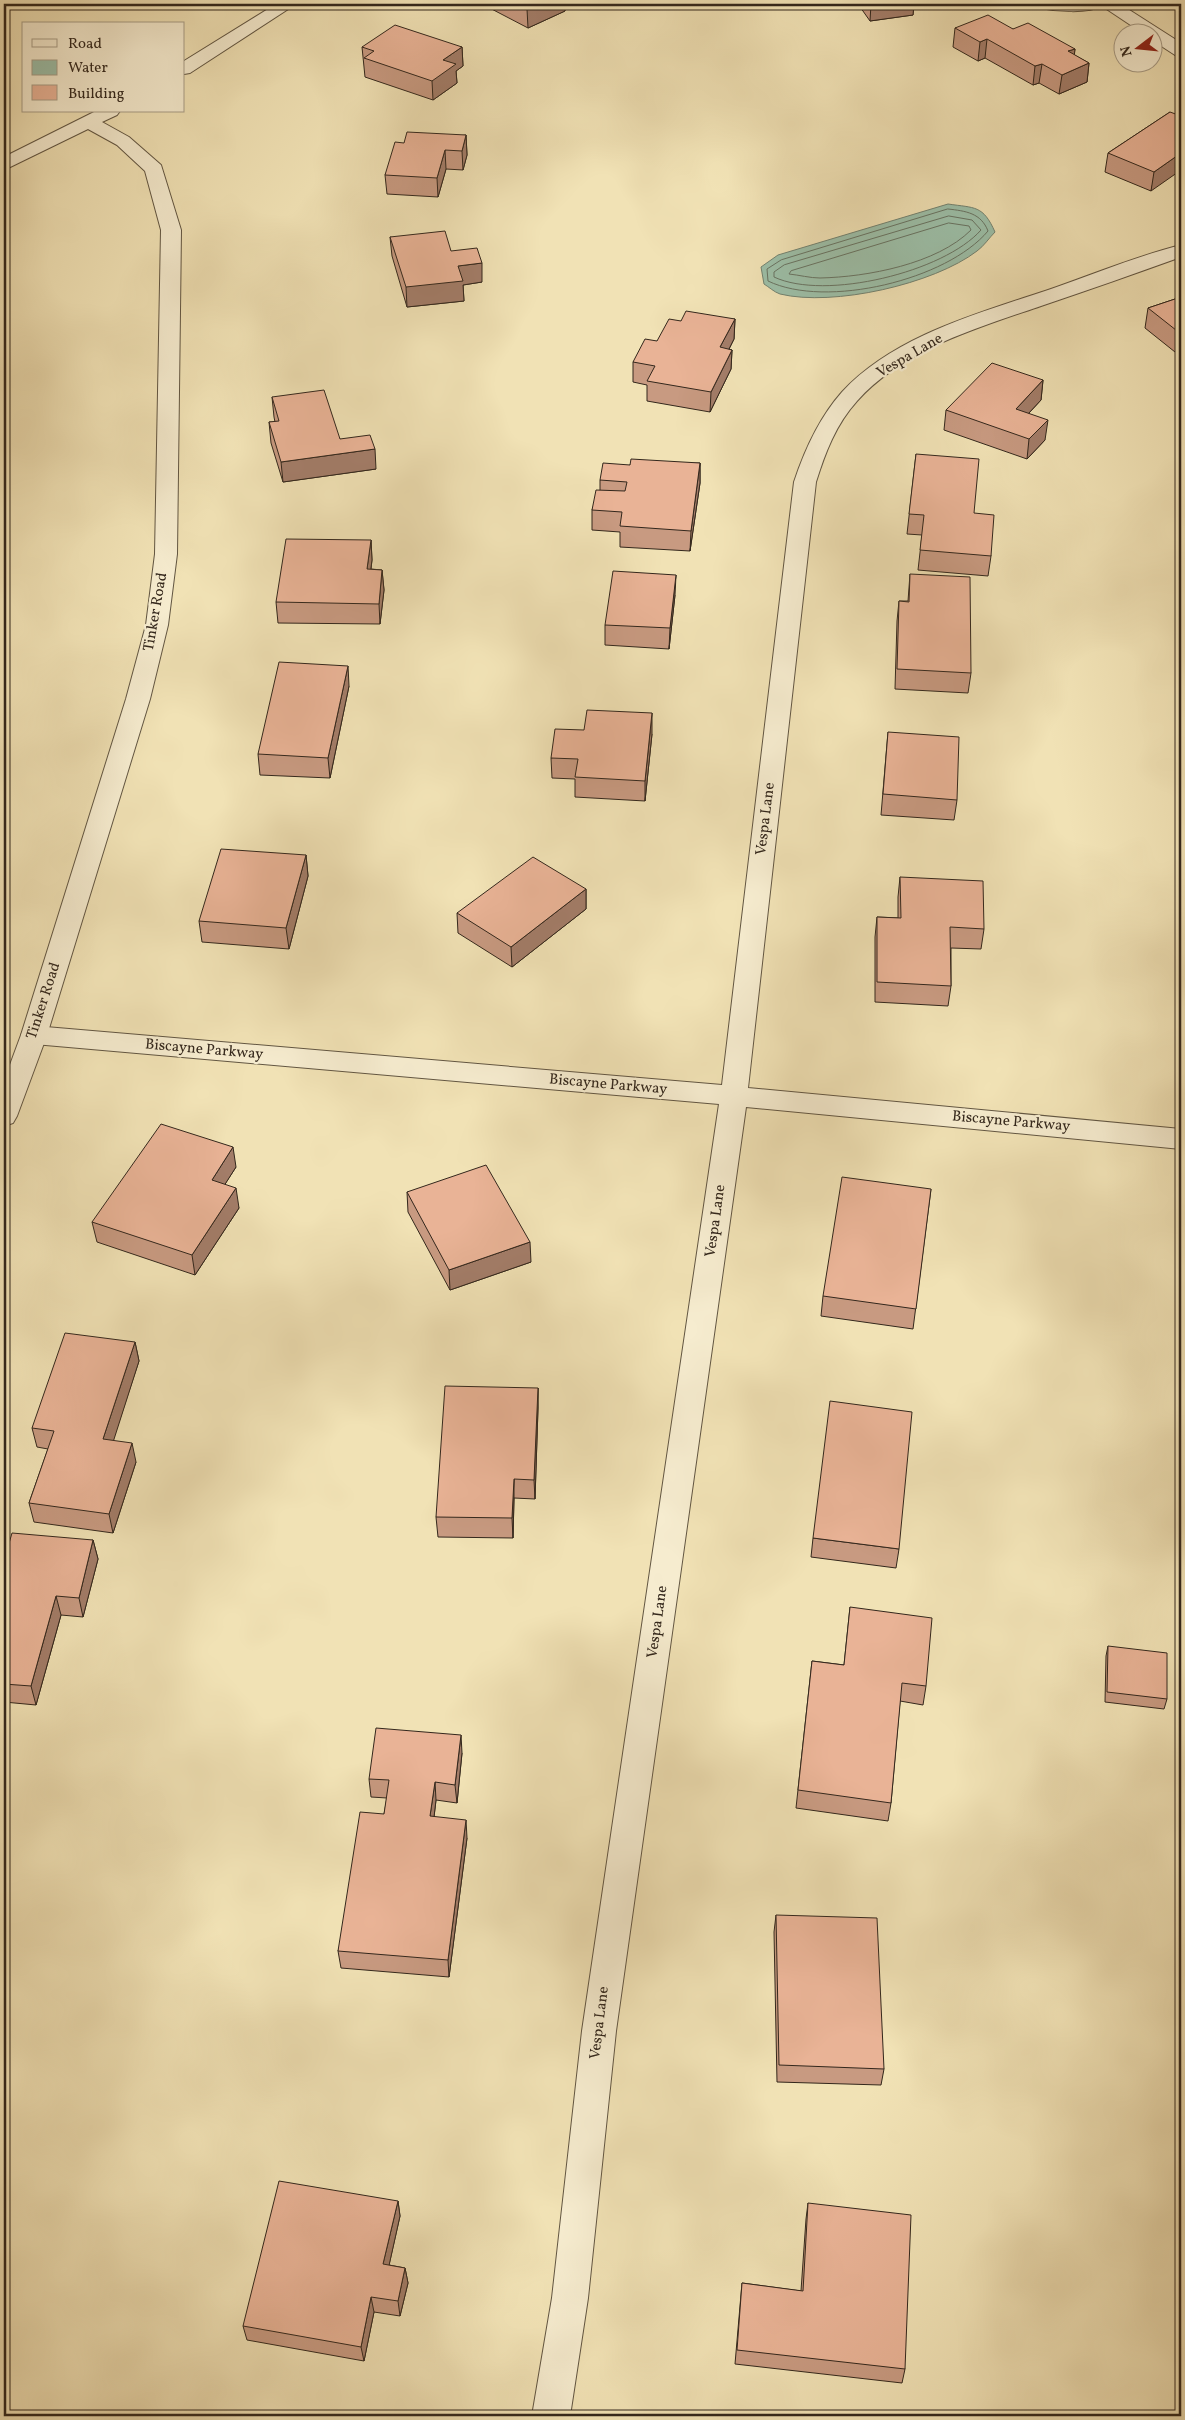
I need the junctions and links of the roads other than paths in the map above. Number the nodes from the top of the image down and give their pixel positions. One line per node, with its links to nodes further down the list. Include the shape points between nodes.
1 (287, 4): 6 (street)
2 (1046, 4): 3 (street)
3 (1095, 4)
4 (1109, 4): 5 (street)
5 (1181, 51)
6 (185, 68)
7 (109, 112): 8 (street)
8 (90, 123): 9 (street); 11 (street, Tinker Road, via 123,141 154,169 171,230 166,554 157,625 138,699)
9 (4, 164)
10 (1181, 251): 12 (street, Vespa Lane, via 953,331 880,371 851,395 829,422 814,452 805,482)
11 (34, 1035): 12 (street, Biscayne Parkway); 13 (street, Tinker Road)
12 (734, 1096): 14 (street, Biscayne Parkway); 15 (street, Vespa Lane, via 598,2031 570,2298)
13 (4, 1116)
14 (1181, 1138)
15 (552, 2416)

